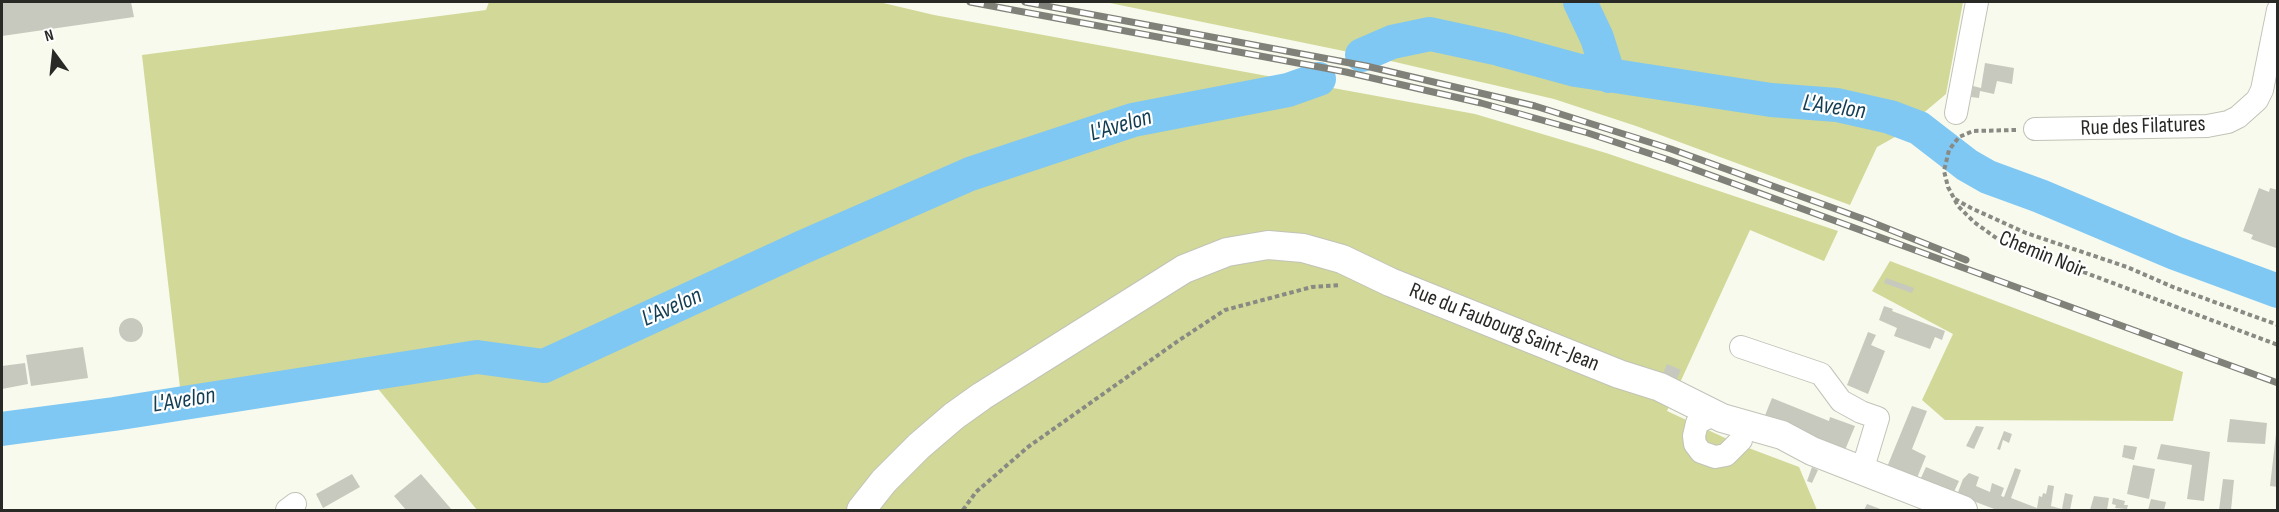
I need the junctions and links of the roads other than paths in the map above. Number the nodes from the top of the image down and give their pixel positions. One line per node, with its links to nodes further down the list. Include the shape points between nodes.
1 (1977, 2): 4 (street)
2 (2277, 9): 3 (street, Rue des Filatures, via 2265,79)
3 (2267, 101): 5 (street, Rue des Filatures, via 2238,117 2207,126)
4 (1956, 113)
5 (2035, 129)
6 (1741, 347): 9 (street, via 1821,374 1841,401 1878,418)
7 (1708, 420): 8 (main road, Rue du Faubourg Saint-Jean, via 1782,435); 8 (main road, Rue du Faubourg Saint-Jean, via 1721,435); 10 (main road, Rue du Faubourg Saint-Jean, via 1666,390 1390,282 1298,262 1249,262 1190,282 1052,353 982,396 940,427)
8 (1812, 451): 9 (main road, Rue du Faubourg Saint-Jean)
9 (1862, 471): 11 (main road, Rue du Faubourg Saint-Jean)
10 (861, 510)
11 (1963, 510)

